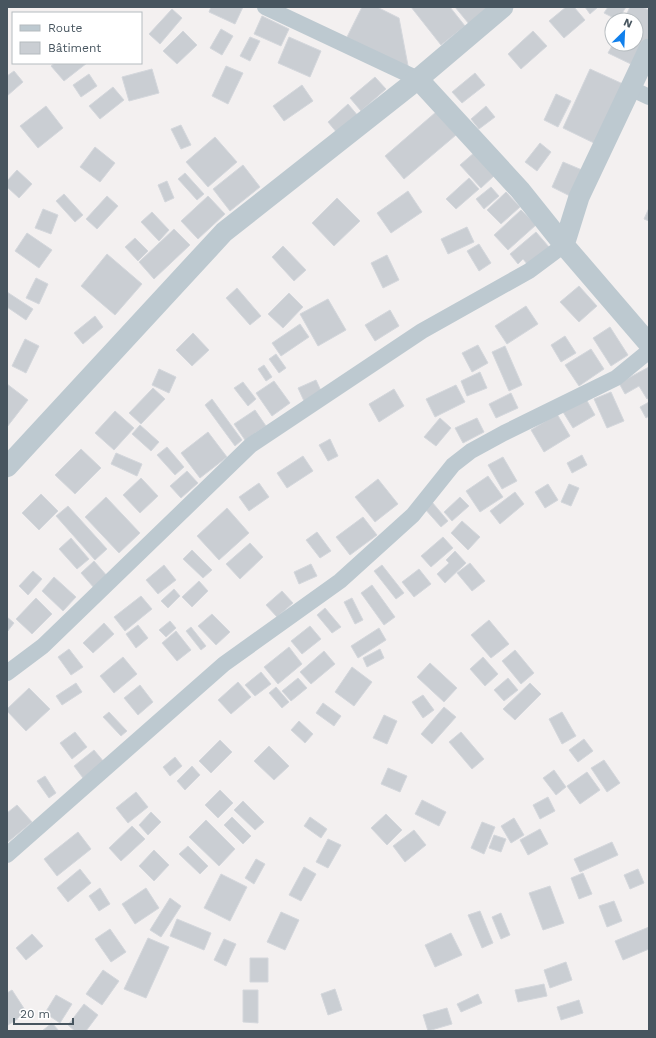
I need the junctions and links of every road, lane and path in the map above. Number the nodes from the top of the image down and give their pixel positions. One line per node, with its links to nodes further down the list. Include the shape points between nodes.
1 (265, 7): 4 (street)
2 (503, 7): 4 (street)
3 (649, 49): 5 (street)
4 (418, 79): 7 (street, via 520,190); 10 (street, via 224,232)
5 (630, 88): 6 (street); 7 (street, via 579,197)
6 (649, 97)
7 (564, 245): 8 (street); 11 (street, via 529,271 422,331 251,445 43,646)
8 (649, 344)
9 (649, 351): 12 (street, via 616,378 471,450 453,465 413,515 340,581 224,664)
10 (7, 467)
11 (7, 673)
12 (7, 855)

